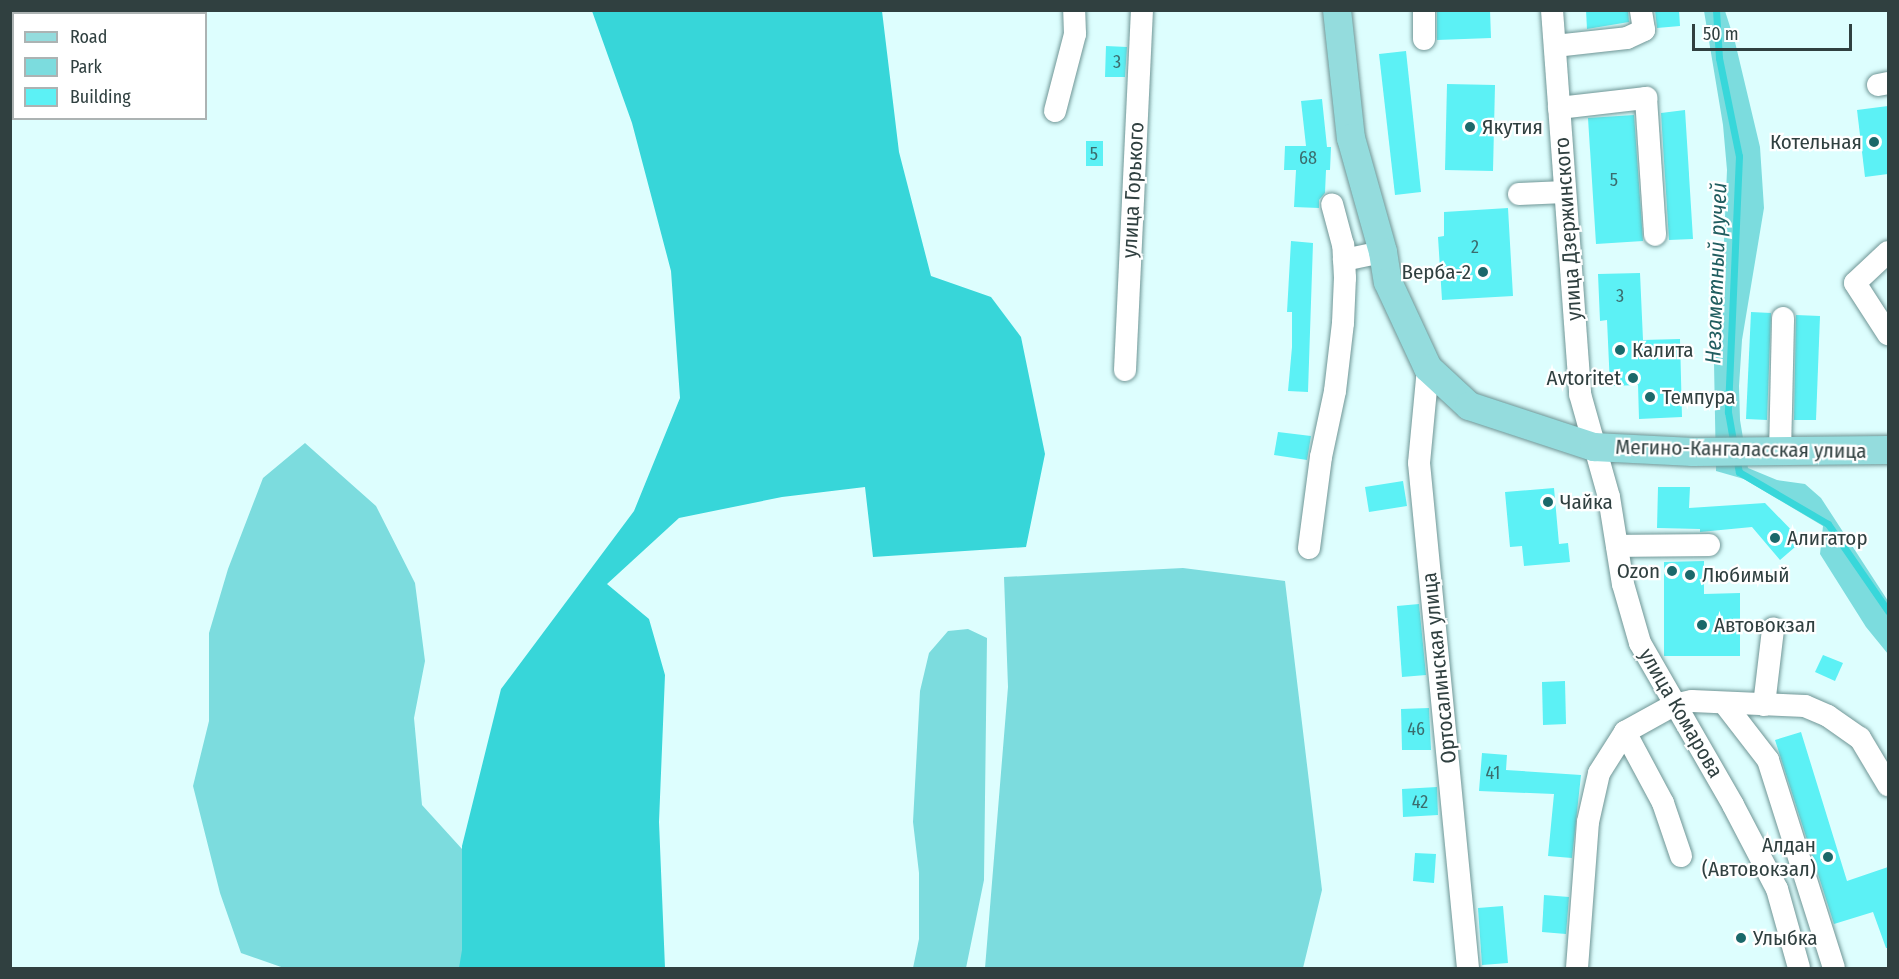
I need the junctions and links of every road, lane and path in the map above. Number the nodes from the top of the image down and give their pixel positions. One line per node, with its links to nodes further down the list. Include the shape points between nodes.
1 (1074, 10): 10 (street, via 1075,34)
2 (1142, 10): 21 (street, улица Горького)
3 (1337, 10): 15 (main road, via 1351,138)
4 (1424, 10): 7 (street)
5 (1552, 10): 8 (street, улица Дзержинского)
6 (1641, 10): 8 (street, via 1644,30 1626,38)
7 (1424, 39)
8 (1555, 46): 9 (street, улица Дзержинского)
9 (1559, 108): 11 (street, улица Дзержинского); 14 (street, via 1646,98)
10 (1055, 111)
11 (1566, 192): 12 (street); 22 (street, улица Дзержинского, via 1580,394)
12 (1519, 194)
13 (1332, 204): 17 (street)
14 (1655, 235)
15 (1383, 252): 17 (street); 20 (main road, via 1388,282)
16 (1888, 252): 19 (street, via 1855,283)
17 (1344, 260): 27 (street, via 1340,360)
18 (1784, 318): 24 (street)
19 (1888, 334)
20 (1428, 368): 22 (main road, via 1468,406); 35 (street, Ортосалинская улица, via 1419,463)
21 (1125, 370)
22 (1594, 447): 24 (main road, Мегино-Кангаласская улица); 26 (street, улица Комарова, via 1609,497)
23 (1888, 450): 24 (main road, Мегино-Кангаласская улица)
24 (1780, 453)
25 (1709, 545): 26 (street)
26 (1617, 546): 30 (street, улица Комарова, via 1640,643)
27 (1309, 548)
28 (1773, 629): 31 (street)
29 (1724, 703): 30 (street, via 1692,701); 31 (street); 38 (street, via 1768,760)
30 (1674, 705): 32 (street); 37 (street, улица Комарова, via 1777,890)
31 (1764, 705): 33 (street, via 1805,706 1828,716 1860,738)
32 (1625, 732): 34 (street, via 1663,802); 36 (street, via 1599,773 1588,822)
33 (1888, 786)
34 (1681, 856)
35 (1468, 969)
36 (1577, 969)
37 (1799, 969)
38 (1834, 969)

